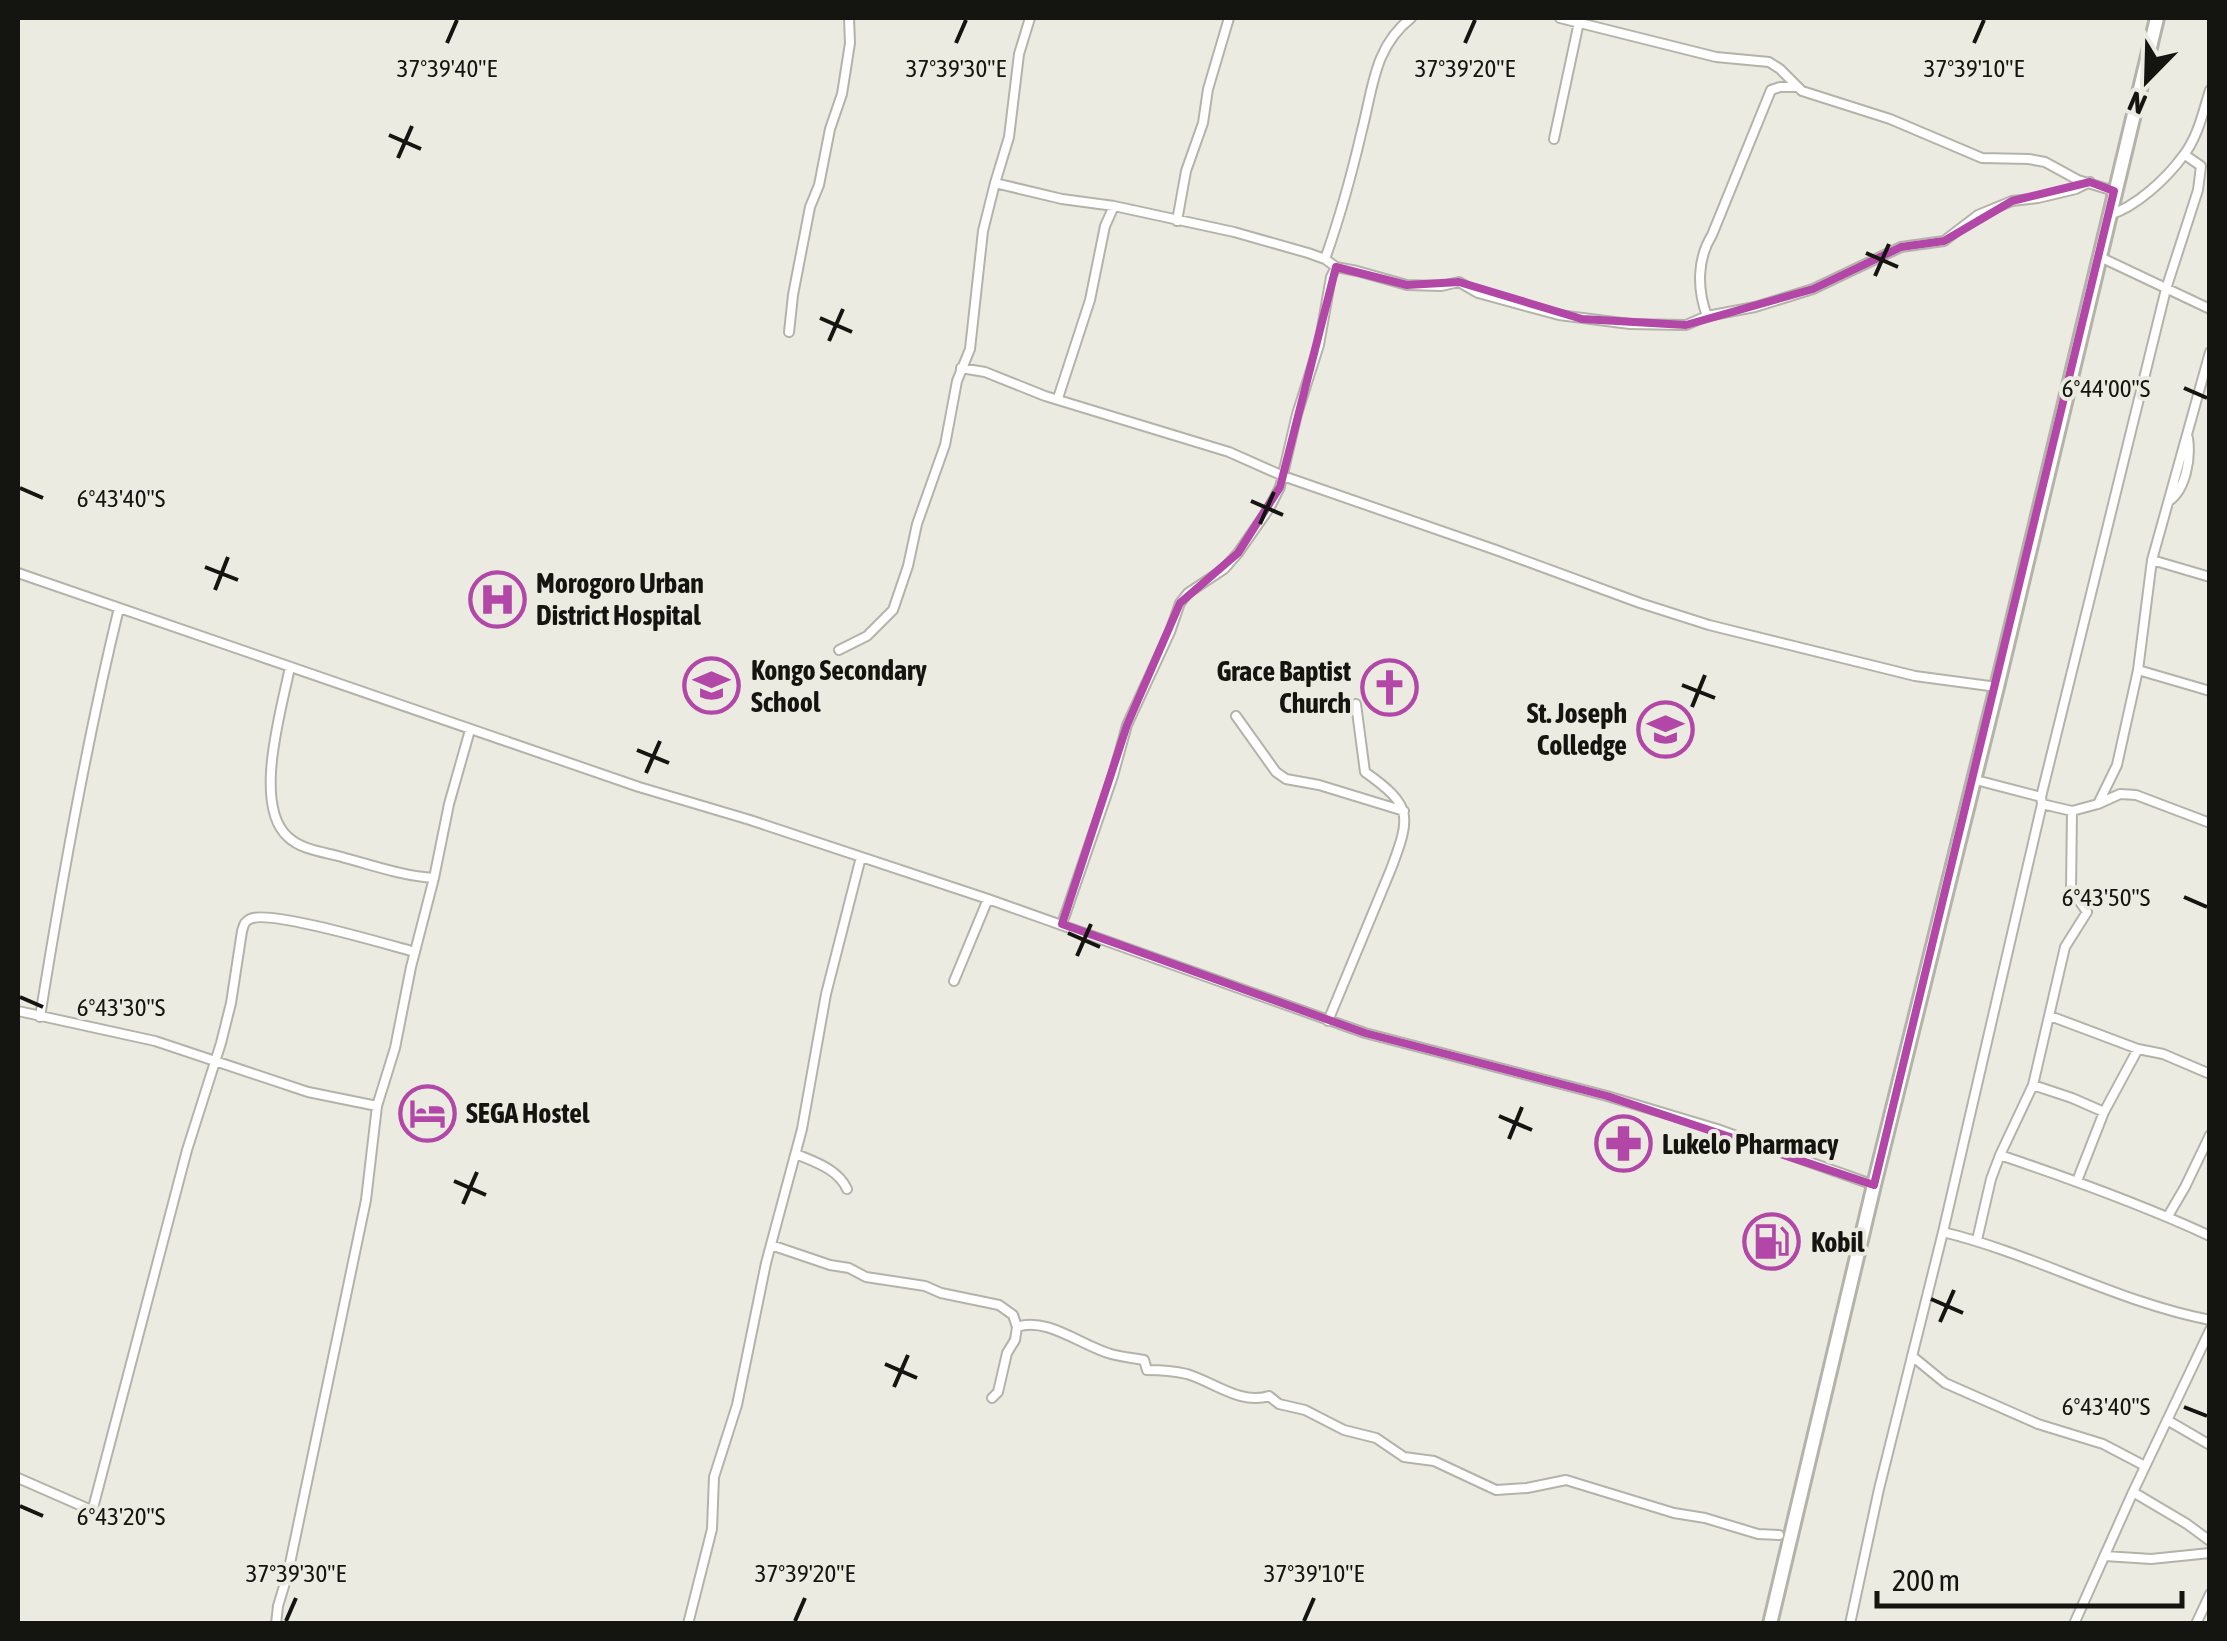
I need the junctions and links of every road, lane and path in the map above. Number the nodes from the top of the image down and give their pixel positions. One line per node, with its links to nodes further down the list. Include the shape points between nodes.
1 (849, 18): 28 (street, via 842,94 810,207)
2 (1030, 18): 15 (street)
3 (1229, 18): 21 (street)
4 (1410, 18): 23 (street, via 1378,62)
5 (1560, 18): 8 (street)
6 (1619, 18): 9 (street)
7 (2157, 18): 18 (highway)
8 (1579, 22): 9 (street); 12 (street)
9 (1615, 31): 10 (street, via 1716,58 1770,62)
10 (1795, 87): 14 (street, via 1982,158 2029,158); 27 (street, via 1771,90 1704,248)
11 (2210, 90): 13 (street)
12 (1554, 140)
13 (2185, 155): 17 (street, via 2200,166); 20 (street, via 2145,194)
14 (2090, 182): 18 (street); 27 (street, via 2012,201 1978,215 1944,241 1900,247 1814,289)
15 (995, 183): 19 (street); 30 (street, via 970,349)
16 (2210, 188): 17 (street)
17 (2198, 190): 25 (street)
18 (2114, 191): 20 (highway)
19 (1114, 206): 21 (street); 31 (street)
20 (2109, 214): 22 (highway)
21 (1177, 220): 23 (street)
22 (2100, 257): 25 (street); 40 (highway)
23 (1325, 259): 24 (street)
24 (1336, 268): 27 (street, via 1416,286 1459,282 1510,303 1582,319 1655,326); 32 (street)
25 (2166, 289): 26 (street); 46 (street)
26 (2210, 309)
27 (1707, 316)
28 (789, 332)
29 (2210, 352): 33 (street)
30 (961, 368): 31 (street); 37 (street, via 945,445 893,610 867,636)
31 (1058, 398): 32 (street)
32 (1283, 476): 40 (street, via 1709,625 1915,676); 54 (street, via 1238,554 1180,603 1127,725)
33 (2152, 560): 35 (street); 39 (street)
34 (18, 573): 36 (street)
35 (2210, 577)
36 (119, 608): 38 (street); 58 (street)
37 (839, 650)
38 (290, 666): 44 (street); 52 (street, via 270,792 284,834 299,845)
39 (2138, 670): 41 (street); 47 (street, via 2117,765)
40 (1997, 687): 45 (highway)
41 (2210, 691)
42 (1356, 704): 48 (street, via 1365,772)
43 (1236, 716): 48 (street, via 1286,779)
44 (470, 730): 51 (street); 52 (street)
45 (1972, 779): 46 (street); 71 (highway)
46 (2041, 801): 49 (street); 74 (street)
47 (2098, 804): 49 (street); 50 (street, via 2136,794)
48 (1404, 811): 60 (street, via 1398,850)
49 (2072, 811): 59 (street, via 2072,889 2087,912 2065,947)
50 (2210, 823)
51 (861, 857): 53 (street); 68 (street)
52 (434, 878): 55 (street)
53 (988, 898): 54 (street); 56 (street)
54 (1062, 924): 60 (street)
55 (414, 952): 62 (street, via 300,922 253,917 242,931); 65 (street)
56 (954, 981)
57 (18, 1011): 58 (street)
58 (40, 1016): 62 (street)
59 (2050, 1016): 61 (street); 64 (street)
60 (1328, 1020): 71 (street, via 1607,1096)
61 (2138, 1049): 63 (street); 66 (street)
62 (216, 1060): 65 (street, via 308,1092); 86 (street, via 93,1508)
63 (2210, 1074)
64 (2033, 1086): 66 (street); 69 (street)
65 (377, 1106): 93 (street, via 366,1200)
66 (2104, 1112): 70 (street)
67 (2210, 1135): 73 (street)
68 (796, 1154): 72 (street, via 828,1168); 77 (street)
69 (2000, 1155): 70 (street); 76 (street)
70 (2076, 1181): 73 (street)
71 (1874, 1185): 95 (highway)
72 (847, 1189)
73 (2168, 1216): 75 (street)
74 (1943, 1232): 76 (street); 81 (street)
75 (2210, 1236)
76 (1977, 1240): 78 (street, via 2132,1299)
77 (771, 1246): 79 (street, via 866,1277 1000,1305); 94 (street, via 737,1405 714,1477 712,1530)
78 (2210, 1320)
79 (1017, 1327): 82 (street); 88 (street, via 1028,1322 1144,1360 1147,1370 1190,1375 1234,1395 1270,1396 1496,1490 1566,1480 1758,1534)
80 (2210, 1330): 83 (street)
81 (1912, 1356): 85 (street, via 1946,1383); 96 (street)
82 (992, 1398)
83 (2167, 1420): 84 (street); 85 (street)
84 (2210, 1444)
85 (2145, 1466): 87 (street)
86 (18, 1478)
87 (2133, 1492): 89 (street); 91 (street)
88 (1779, 1534)
89 (2210, 1541)
90 (2210, 1553): 91 (street)
91 (2106, 1556): 97 (street)
92 (2210, 1594): 98 (street)
93 (276, 1624)
94 (688, 1624)
95 (1770, 1624)
96 (1850, 1624)
97 (2074, 1624)
98 (2196, 1624)

